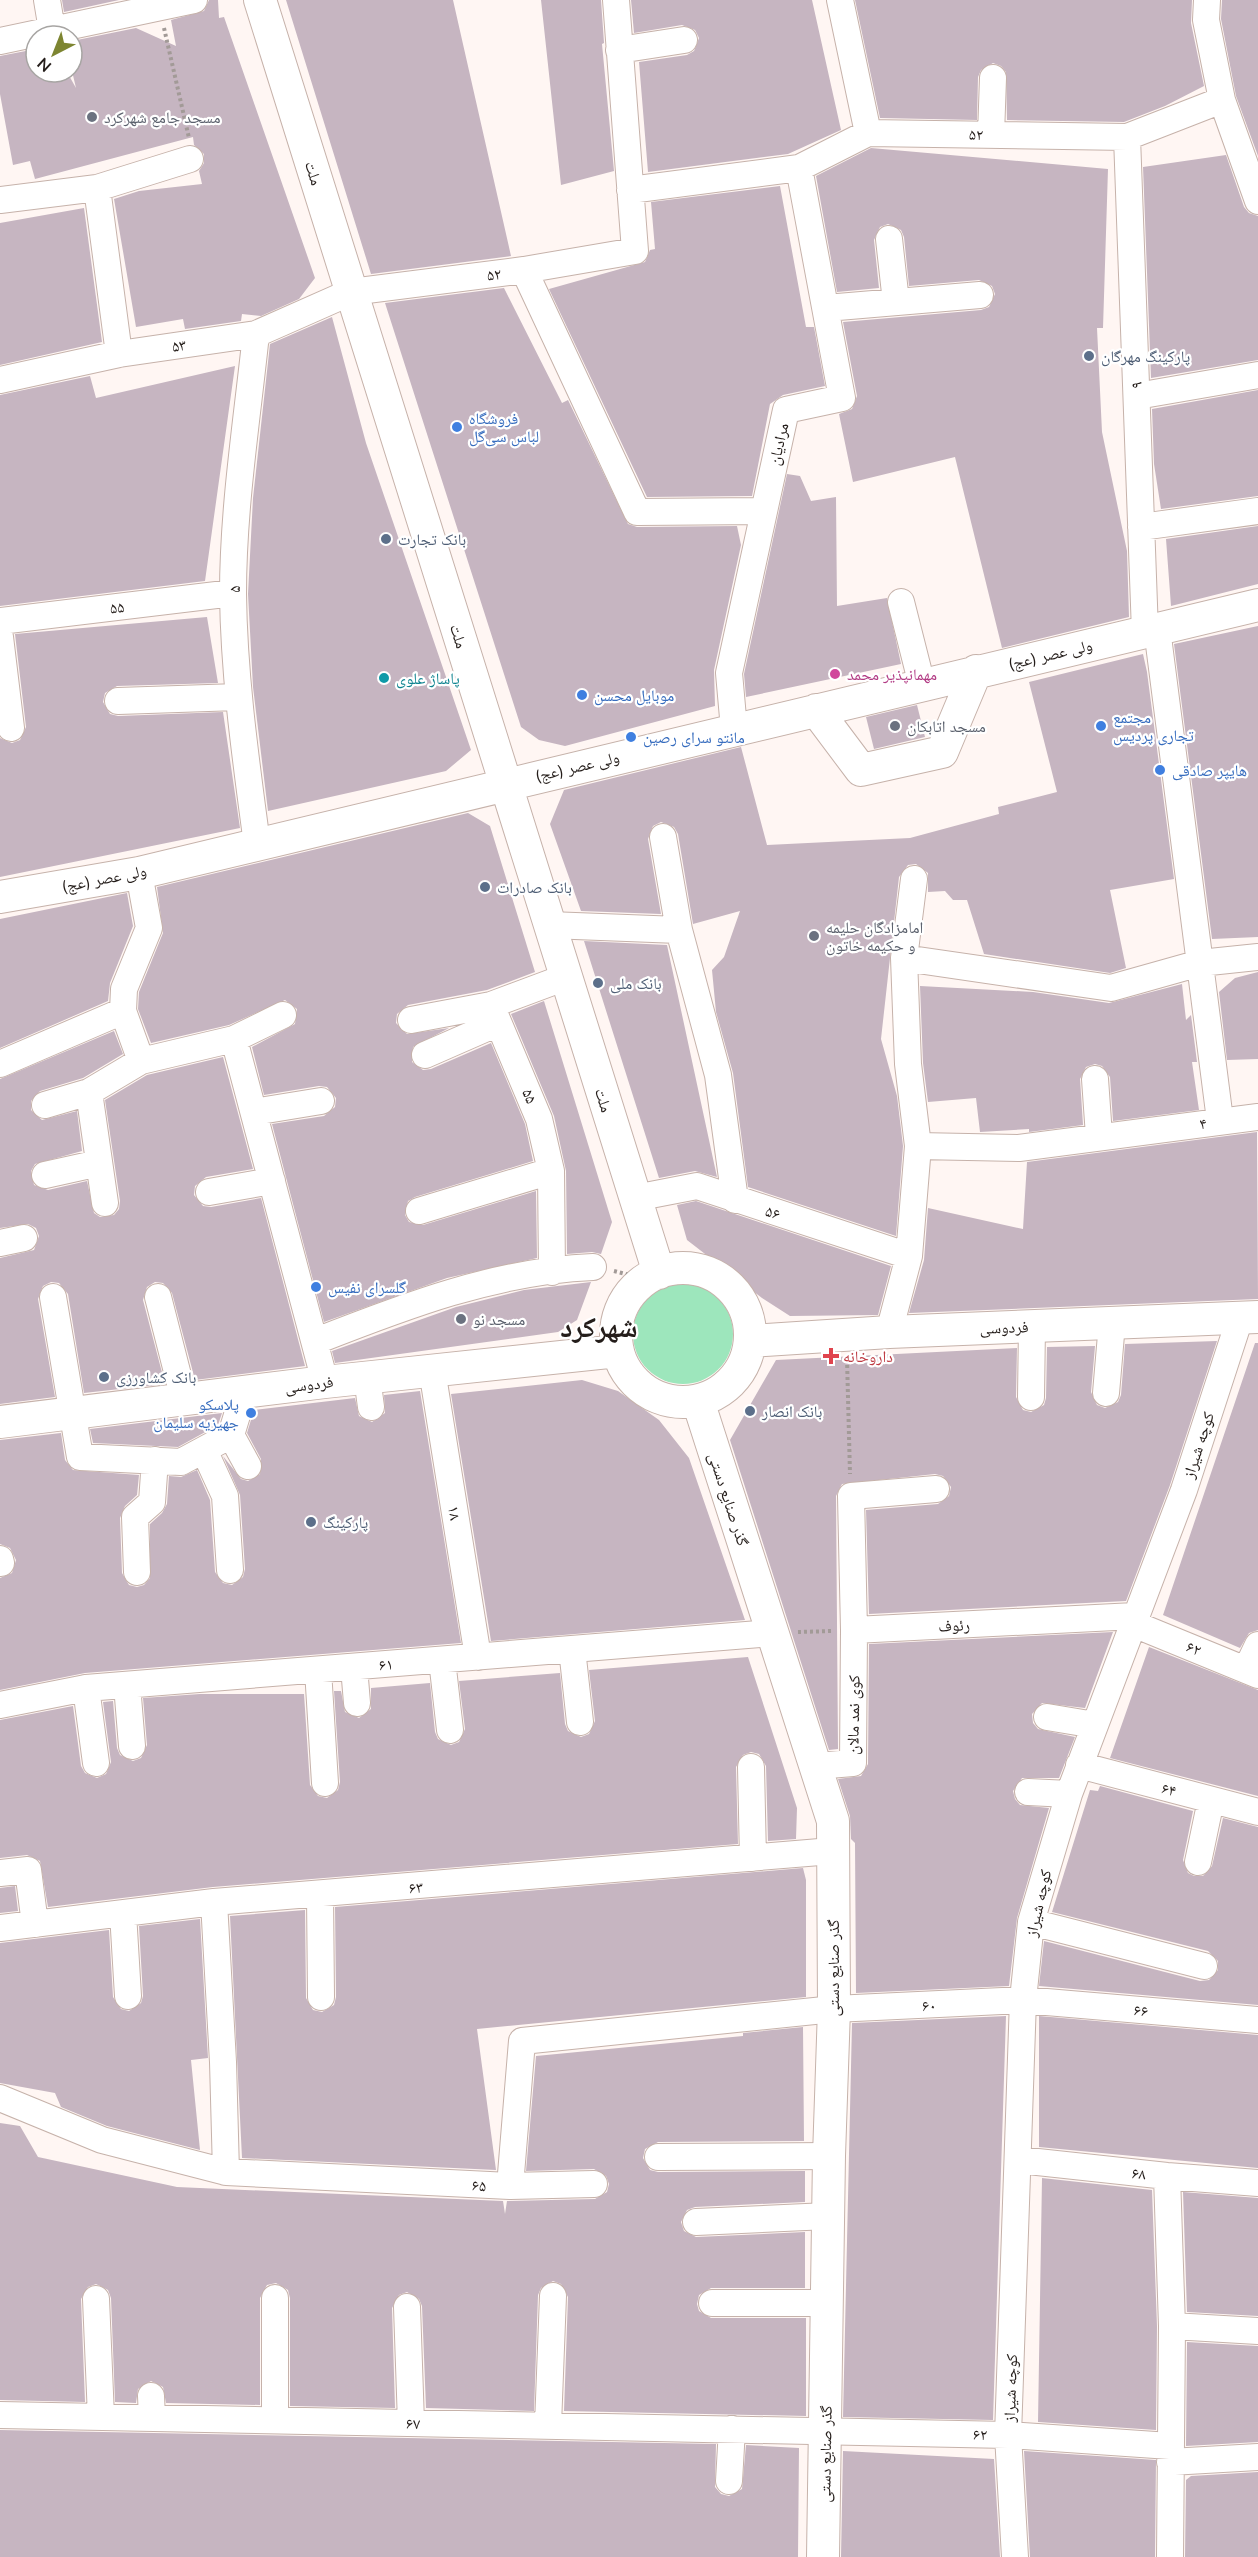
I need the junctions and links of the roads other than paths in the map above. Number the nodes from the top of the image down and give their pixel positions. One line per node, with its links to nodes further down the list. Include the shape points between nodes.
1 (46, 0): 7 (street)
2 (194, 0): 8 (street)
3 (260, 0): 26 (main road, ملت)
4 (616, 0): 12 (street)
5 (840, 0): 15 (street)
6 (1207, 0): 14 (street, via 1206,20)
7 (51, 24)
8 (80, 24)
9 (24, 36): 11 (street)
10 (684, 40): 12 (street)
11 (0, 41)
12 (620, 50): 21 (street)
13 (993, 78): 16 (street)
14 (1222, 99): 17 (street, ۵۲); 23 (street)
15 (868, 133): 16 (street, ۵۲); 19 (street, ۵۲)
16 (991, 135): 17 (street, ۵۲)
17 (1127, 137): 34 (street, ۹)
18 (190, 159): 20 (street)
19 (799, 168): 21 (street, ۵۲); 29 (street, مرادیان)
20 (97, 188): 22 (street); 31 (street)
21 (630, 190): 25 (street, ۵۲, via 635,251)
22 (0, 200)
23 (1258, 201)
24 (889, 239): 28 (street)
25 (524, 270): 26 (street, ۵۲); 35 (street, via 637,512)
26 (351, 292): 30 (street, ۵۳); 51 (main road, ملت)
27 (980, 295): 28 (street)
28 (896, 302): 29 (street)
29 (826, 308): 35 (street, مرادیان, via 842,398 786,410)
30 (256, 334): 31 (street, ۵۳); 38 (street, ۵, via 238,498)
31 (119, 354): 33 (street, ۵۳)
32 (1258, 375): 34 (street)
33 (0, 380)
34 (1137, 396): 37 (street, ۹)
35 (762, 511): 50 (street, مرادیان, via 729,673)
36 (1258, 511): 37 (street)
37 (1141, 527): 42 (street, ۹)
38 (233, 593): 41 (street, ۵۵); 46 (street, ۵)
39 (901, 602): 45 (street)
40 (1258, 605): 42 (main road, ولی عصر (عج))
41 (0, 621)
42 (1151, 631): 44 (main road, ولی عصر (عج)); 61 (street, ۴)
43 (0, 637): 49 (street)
44 (976, 671): 45 (main road, ولی عصر (عج)); 48 (main road, via 942,752 861,770)
45 (922, 684): 48 (main road, ولی عصر (عج))
46 (238, 697): 47 (street); 53 (street, ۵)
47 (118, 701)
48 (816, 710): 50 (main road, ولی عصر (عج))
49 (11, 728)
50 (734, 729): 51 (main road, ولی عصر (عج))
51 (505, 784): 53 (main road, ولی عصر (عج)); 57 (main road, ملت)
52 (663, 837): 58 (street)
53 (257, 844): 54 (main road, ولی عصر (عج))
54 (139, 873): 56 (main road, ولی عصر (عج)); 63 (street, via 149,928 124,989)
55 (914, 879): 60 (street)
56 (0, 897)
57 (549, 925): 58 (street); 62 (main road, ملت)
58 (679, 930): 86 (street, via 718,1075)
59 (1258, 957): 61 (street)
60 (904, 958): 61 (street, via 1111,988); 79 (street, via 908,1064)
61 (1200, 963): 77 (street, ۴)
62 (566, 977): 64 (street); 85 (main road, ملت)
63 (123, 1011): 69 (street); 70 (street)
64 (495, 1014): 66 (street); 68 (street); 81 (street, ۵۵, via 539,1119)
65 (283, 1015): 67 (street)
66 (411, 1020)
67 (234, 1039): 69 (street); 75 (street)
68 (425, 1055)
69 (141, 1061): 72 (street)
70 (0, 1064)
71 (1095, 1079): 78 (street)
72 (89, 1092): 74 (street); 80 (street)
73 (321, 1101): 75 (street)
74 (45, 1105)
75 (254, 1112): 83 (street)
76 (1258, 1117): 77 (street)
77 (1220, 1120): 78 (street, ۴)
78 (1099, 1136): 79 (street, ۴, via 1019,1148)
79 (918, 1146): 89 (street)
80 (99, 1163): 82 (street); 87 (street)
81 (551, 1171): 88 (street); 91 (street, ۵۵)
82 (45, 1175)
83 (273, 1181): 84 (street); 99 (street)
84 (208, 1192)
85 (635, 1198): 86 (street, ۵۶, via 697,1186); 92 (main road, ملت)
86 (735, 1200): 89 (street, ۵۶)
87 (105, 1203)
88 (419, 1210)
89 (909, 1256): 98 (street)
90 (593, 1267): 91 (street)
91 (552, 1272): 99 (street, via 485,1283 410,1305)
92 (653, 1276): 100 (main road, via 681,1268 703,1271 723,1281 739,1298 748,1318); 101 (main road, via 629,1296 620,1313)
93 (53, 1297): 109 (street)
94 (158, 1297): 107 (street)
95 (1249, 1318): 96 (main road, فردوسی); 118 (street, کوچه شیراز)
96 (1112, 1323): 97 (main road, فردوسی); 105 (street)
97 (1032, 1326): 98 (main road, فردوسی); 106 (street)
98 (889, 1332): 100 (main road, فردوسی)
99 (316, 1341): 103 (street)
100 (750, 1341): 108 (main road, via 747,1358 728,1385)
101 (618, 1351): 102 (main road, فردوسی); 108 (main road, via 640,1386 658,1397)
102 (432, 1370): 103 (main road, فردوسی, via 369,1392); 123 (street, ۱۸)
103 (325, 1382): 104 (main road, فردوسی)
104 (244, 1392): 107 (main road, فردوسی); 111 (street)
105 (1106, 1393)
106 (1031, 1397)
107 (184, 1399): 109 (main road, فردوسی)
108 (698, 1401): 120 (main road, گذر صنایع دستی)
109 (74, 1413): 110 (main road, فردوسی); 113 (street, via 80,1457)
110 (0, 1422)
111 (231, 1435): 112 (street); 114 (street)
112 (204, 1450): 113 (street, via 181,1462); 116 (street, via 225,1496)
113 (155, 1460): 117 (street, via 152,1502 135,1517)
114 (248, 1466)
115 (936, 1490): 119 (street, via 851,1496)
116 (230, 1570)
117 (137, 1572)
118 (1135, 1616): 119 (street, رئوف); 127 (street, ۶۲, via 1141,1627); 134 (street, کوچه شیراز)
119 (854, 1630): 139 (street, کوی نمد مالان, via 853,1762)
120 (772, 1633): 122 (street, ۶۱); 139 (main road, گذر صنایع دستی)
121 (1258, 1645): 127 (street)
122 (572, 1649): 123 (street, ۶۱); 133 (street)
123 (478, 1657): 124 (street, ۶۱)
124 (442, 1660): 125 (street, ۶۱); 135 (street)
125 (354, 1667): 126 (street, ۶۱); 130 (street)
126 (318, 1670): 128 (street, ۶۱); 141 (street)
127 (1252, 1672)
128 (127, 1685): 129 (street, ۶۱); 136 (street)
129 (86, 1688): 131 (street, ۶۱); 137 (street)
130 (357, 1703)
131 (0, 1705)
132 (1047, 1717): 134 (street)
133 (580, 1722)
134 (1095, 1725): 138 (street, کوچه شیراز)
135 (450, 1730)
136 (132, 1746)
137 (96, 1763)
138 (1079, 1765): 143 (street, کوچه شیراز); 144 (street, ۶۴)
139 (816, 1766): 146 (main road, گذر صنایع دستی, via 833,1821)
140 (752, 1767): 147 (street)
141 (325, 1783)
142 (1028, 1792): 143 (street)
143 (1069, 1794): 153 (street, کوچه شیراز)
144 (1211, 1800): 145 (street, ۶۴); 148 (street)
145 (1258, 1812)
146 (832, 1851): 147 (street, ۶۳); 160 (main road, گذر صنایع دستی)
147 (753, 1858): 150 (street, ۶۳)
148 (1198, 1862)
149 (0, 1873): 154 (street, via 28,1870)
150 (320, 1895): 151 (street, ۶۳); 158 (street)
151 (214, 1902): 152 (street, ۶۳); 166 (street)
152 (123, 1913): 154 (street, ۶۳); 157 (street)
153 (1030, 1922): 156 (street); 159 (street, کوچه شیراز)
154 (35, 1924): 155 (street, ۶۳)
155 (0, 1928)
156 (1204, 1966)
157 (128, 1996)
158 (321, 1997)
159 (1023, 2000): 160 (street, ۶۰); 161 (street, ۶۶); 165 (street, کوچه شیراز)
160 (834, 2009): 163 (main road, گذر صنایع دستی); 170 (street, ۶۵, via 522,2041)
161 (1258, 2020)
162 (0, 2098): 166 (street, ۶۵, via 102,2140)
163 (829, 2156): 164 (street); 171 (main road, گذر صنایع دستی)
164 (658, 2157)
165 (1019, 2160): 167 (street, ۶۸); 188 (street, کوچه شیراز)
166 (226, 2172): 170 (street, ۶۵)
167 (1167, 2176): 168 (street, ۶۸); 179 (street)
168 (1258, 2183)
169 (594, 2184): 170 (street)
170 (510, 2186)
171 (828, 2216): 172 (street); 177 (main road, گذر صنایع دستی)
172 (696, 2222)
173 (553, 2296): 185 (street)
174 (275, 2298): 183 (street)
175 (96, 2299): 182 (street)
176 (712, 2302): 177 (street)
177 (826, 2303): 187 (main road, گذر صنایع دستی)
178 (406, 2307): 184 (street)
179 (1172, 2326): 180 (street); 189 (street)
180 (1258, 2331)
181 (0, 2415): 182 (street, ۶۷)
182 (101, 2417): 183 (street, ۶۷, via 151,2407)
183 (275, 2421): 184 (street, ۶۷)
184 (411, 2423): 185 (street, ۶۷)
185 (548, 2426): 186 (street, ۶۷)
186 (732, 2429): 187 (street, ۶۷); 191 (street)
187 (826, 2430): 188 (street, ۶۲); 192 (main road, گذر صنایع دستی)
188 (1008, 2435): 189 (street, ۶۲); 193 (street, کوچه شیراز)
189 (1170, 2454): 190 (street, ۶۲); 194 (street)
190 (1258, 2457)
191 (729, 2481)
192 (823, 2557)
193 (1015, 2557)
194 (1170, 2557)

